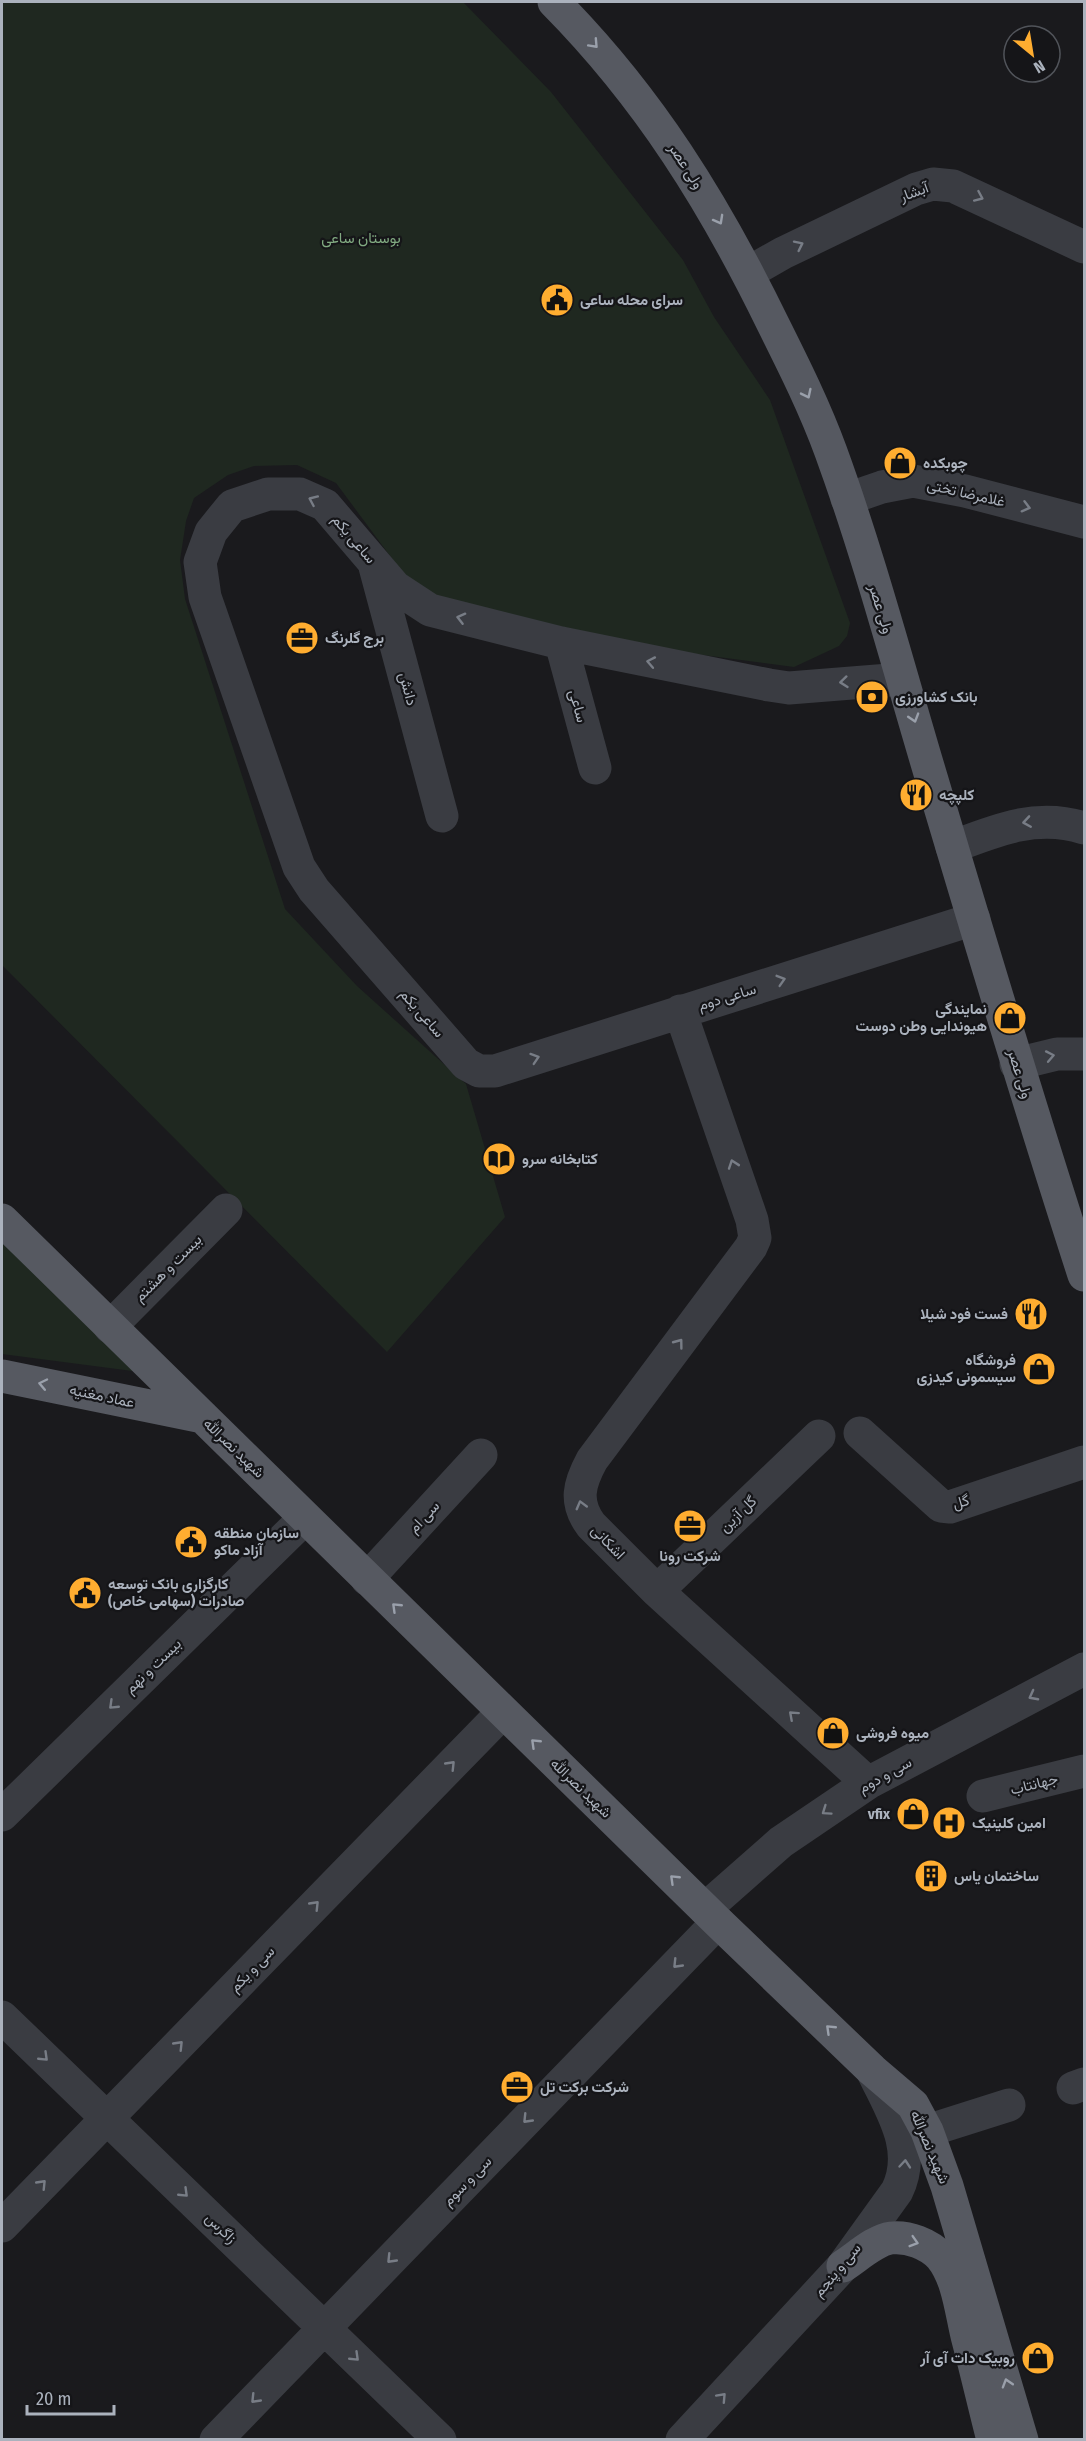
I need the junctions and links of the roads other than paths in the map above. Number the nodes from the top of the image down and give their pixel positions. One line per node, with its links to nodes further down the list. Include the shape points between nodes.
1 (554, 2): 3 (main road, ولی عصر, one-way to 3, via 611,62 664,132)
2 (1084, 247): 3 (street, آبشار, one-way to 2, via 933,184 974,194)
3 (748, 273): 4 (main road, ولی عصر, one-way to 4, via 811,401)
4 (848, 499): 5 (street, غلامرضا تختی, one-way to 5, via 913,481); 8 (main road, ولی عصر)
5 (1084, 522)
6 (374, 562): 7 (street, ساعی یکم, one-way to 6, via 430,610 395,587); 10 (street, دانش); 17 (street, ساعی یکم, one-way to 17, via 326,505 300,494 268,494 232,506 211,532 200,562 205,597 299,867 314,890 466,1064)
7 (561, 643): 8 (street, ساعی یکم, one-way to 7, via 779,687); 9 (street, ساعی)
8 (902, 679): 12 (main road, ولی عصر, one-way to 12)
9 (595, 768)
10 (442, 816)
11 (1084, 828): 12 (street, one-way to 12, via 1061,822 1020,823)
12 (952, 847): 13 (main road, ولی عصر)
13 (974, 919): 14 (street, ساعی دوم, one-way to 13); 16 (main road, ولی عصر)
14 (680, 1011): 17 (street, ساعی دوم, one-way to 14, via 495,1071); 30 (street, اشکانی, one-way to 14, via 584,1515 579,1503 580,1485 591,1460 755,1238)
15 (1084, 1054): 16 (street, one-way to 15, via 1057,1054)
16 (1016, 1064): 20 (main road, ولی عصر)
17 (479, 1071)
18 (226, 1210): 21 (street, بیست و هشتم)
19 (2, 1220): 21 (main road, شهید نصرالله)
20 (1084, 1275)
21 (110, 1327): 23 (main road, شهید نصرالله)
22 (2, 1376): 23 (main road, عماد مغنیه, one-way to 22)
23 (203, 1417): 28 (main road, شهید نصرالله)
24 (860, 1433): 27 (street, گل, via 941,1506 950,1507)
25 (819, 1436): 30 (street, گل آزین)
26 (482, 1455): 29 (street, سی ام)
27 (1084, 1462)
28 (305, 1518): 29 (main road, شهید نصرالله); 36 (street, بیست و نهم, one-way to 36)
29 (367, 1579): 32 (main road, شهید نصرالله, one-way to 29)
30 (657, 1591): 34 (street, اشکانی, one-way to 30)
31 (1084, 1669): 34 (street, سی و دوم, one-way to 34)
32 (503, 1712): 37 (main road, شهید نصرالله, one-way to 32); 41 (street, سی و یکم, one-way to 32)
33 (1084, 1771): 35 (street, جهانتاب)
34 (868, 1783): 37 (street, سی و دوم, one-way to 37, via 781,1842)
35 (983, 1796)
36 (2, 1815)
37 (711, 1916): 39 (main road, شهید نصرالله, one-way to 37); 45 (street, سی و سوم, one-way to 45)
38 (2, 2017): 41 (street, زاگرس, one-way to 41)
39 (872, 2070): 42 (main road, شهید نصرالله, via 913,2105); 44 (street, سی و پنجم, one-way to 39, via 897,2191 906,2161 901,2136)
40 (1009, 2105): 42 (street)
41 (107, 2118): 43 (street, سی و یکم, one-way to 41); 45 (street, زاگرس, one-way to 45)
42 (927, 2131): 50 (main road, شهید نصرالله, one-way to 42)
43 (2, 2226)
44 (843, 2266): 48 (street, سی و پنجم, one-way to 44); 49 (main road, one-way to 49, via 891,2238 917,2242 941,2258 957,2294)
45 (325, 2328): 46 (street, سی و سوم, one-way to 46); 47 (street, زاگرس, one-way to 47)
46 (216, 2439)
47 (440, 2439)
48 (682, 2439)
49 (993, 2439)
50 (1022, 2439)

